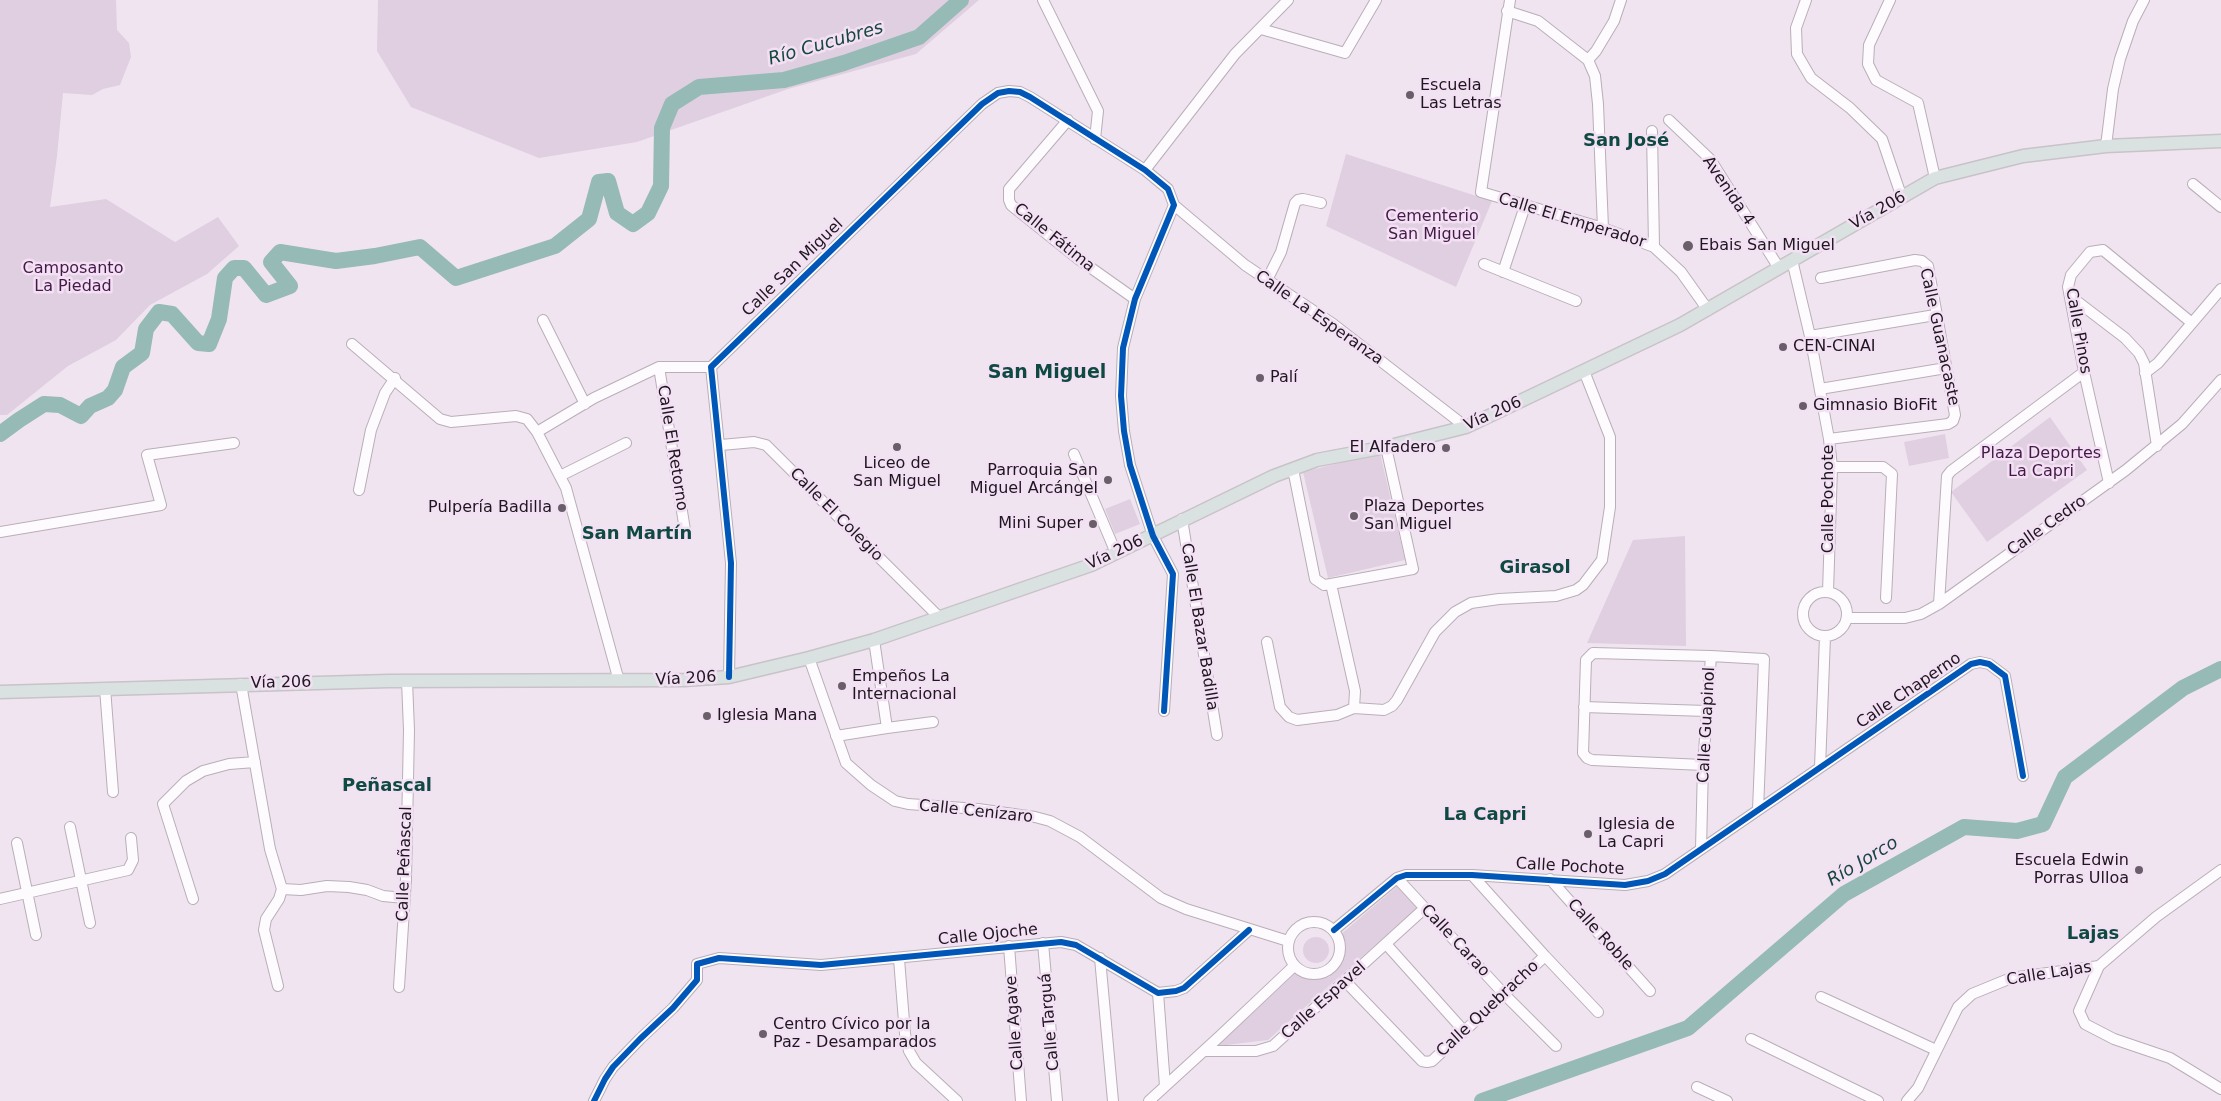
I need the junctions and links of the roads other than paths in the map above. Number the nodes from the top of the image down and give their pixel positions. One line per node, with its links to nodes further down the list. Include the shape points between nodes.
1 (1043, 0): 15 (street, via 1098,111)
2 (1288, 0): 10 (street)
3 (1376, 0): 10 (street, via 1345,53)
4 (1510, 0): 9 (street, Calle El Emperador)
5 (1806, 0): 21 (street, via 1796,28 1797,54 1811,78 1850,108 1882,139)
6 (1890, 0): 19 (street, via 1869,45 1868,64 1876,80 1918,103)
7 (2144, 0): 17 (street, via 2120,59)
8 (1618, 1): 11 (street, via 1614,21)
9 (1507, 12): 11 (street, via 1538,22); 24 (street, Calle El Emperador, via 1481,192)
10 (1261, 29): 18 (street, via 1235,54)
11 (1588, 60): 26 (street, via 1595,76 1598,104)
12 (1068, 120): 15 (street, Calle San Miguel); 36 (street, Calle Fátima, via 1009,189 1009,200 1011,205 1077,258); 45 (street, Calle San Miguel, via 1020,92 998,93 982,104)
13 (1669, 120): 30 (street, Avenida 4, via 1710,159)
14 (1652, 131): 27 (street)
15 (1095, 139): 18 (street, Calle San Miguel)
16 (2221, 142): 17 (main road, Vía 206)
17 (2106, 146): 19 (main road, Vía 206, via 2023,156)
18 (1145, 170): 23 (street, Calle La Esperanza, via 1168,189)
19 (1936, 178): 21 (main road, Vía 206)
20 (2193, 184): 25 (street)
21 (1902, 198): 28 (main road, Vía 206)
22 (1321, 203): 33 (street, via 1303,199 1295,203 1281,252)
23 (1174, 205): 33 (street, Calle La Esperanza); 36 (street)
24 (1525, 206): 26 (street, Calle El Emperador); 31 (street)
25 (2221, 207)
26 (1603, 228): 27 (street, Calle El Emperador)
27 (1654, 247): 38 (street, Calle El Emperador, via 1681,272)
28 (1792, 260): 30 (main road, Vía 206); 42 (street, Calle Pochote)
29 (1484, 264): 31 (street)
30 (1779, 268): 38 (main road, Vía 206)
31 (1502, 272): 37 (street)
32 (1822, 278): 39 (street, Calle Guanacaste, via 1922,260 1928,266)
33 (1266, 280): 54 (street, Calle La Esperanza, via 1333,324)
34 (2221, 289): 41 (street)
35 (2070, 296): 41 (street, Calle Pinos, via 2071,276 2090,252 2103,250); 48 (street, Calle Pinos); 49 (street, via 2125,338 2139,353)
36 (1135, 298): 71 (street, via 1122,348 1121,396 1130,465)
37 (1576, 301)
38 (1708, 310): 47 (main road, Vía 206)
39 (1935, 315): 42 (street); 46 (street, Calle Guanacaste)
40 (542, 320): 53 (street)
41 (2192, 323): 49 (street)
42 (1810, 336): 52 (street, Calle Pochote)
43 (352, 344): 50 (street)
44 (659, 367): 45 (street); 53 (street); 69 (street, Calle El Retorno)
45 (711, 367): 59 (street)
46 (1946, 368): 52 (street); 56 (street, Calle Guanacaste, via 1955,415 1953,421)
47 (1584, 372): 54 (main road, Vía 206); 91 (street, via 1610,437 1610,507 1602,560 1576,590 1556,596 1471,603 1455,612 1435,632 1392,706 1384,710)
48 (2084, 372): 66 (street, Calle Pinos); 76 (street, via 1950,471 1947,476)
49 (2146, 373): 60 (street)
50 (395, 378): 55 (street, via 440,419 451,422 516,416 527,419); 67 (street, via 385,393 371,430)
51 (2221, 380): 60 (street, Calle Cedro, via 2182,424)
52 (1820, 389): 56 (street, Calle Pochote)
53 (585, 404): 55 (street)
54 (1466, 427): 61 (main road, Vía 206)
55 (537, 432): 65 (street)
56 (1829, 439): 63 (street, Calle Pochote)
57 (234, 443): 70 (street, via 147,455 161,505)
58 (626, 443): 65 (street)
59 (721, 445): 77 (street, Calle El Colegio, via 754,442 766,446); 84 (street, via 731,563)
60 (2157, 446): 66 (street, Calle Cedro)
61 (1386, 447): 64 (main road, Vía 206, via 1316,460); 73 (street, via 1413,569)
62 (1074, 454): 72 (street)
63 (1832, 466): 74 (street, Calle Pochote); 75 (street, via 1883,468 1892,474)
64 (1294, 468): 68 (main road, Vía 206); 73 (street, via 1315,579 1324,585)
65 (560, 476): 86 (street)
66 (2108, 483): 76 (street, Calle Cedro)
67 (359, 490)
68 (1182, 519): 71 (main road, Vía 206); 96 (street, Calle El Bazar Badilla)
69 (686, 530)
70 (0, 532)
71 (1153, 536): 72 (main road, Vía 206); 93 (street, via 1173,574)
72 (1116, 553): 77 (main road, Vía 206, via 1047,582)
73 (1331, 584): 91 (street, via 1355,691)
74 (1828, 592): 78 (street, via 1841,598); 79 (street, via 1814,595 1803,613 1807,626 1818,635)
75 (1886, 598)
76 (1939, 604): 78 (street, Calle Cedro, via 1905,618)
77 (939, 617): 80 (main road, Vía 206)
78 (1847, 618): 79 (street, via 1837,633)
79 (1825, 636): 100 (street)
80 (874, 640): 83 (main road, Vía 206); 95 (street)
81 (1267, 642): 91 (street, via 1283,713 1296,720)
82 (1711, 656): 90 (street, via 1593,653 1586,660); 92 (street, Calle Guapinol); 103 (street, Calle Guapinol, via 1764,659)
83 (810, 658): 84 (main road, Vía 206); 97 (street, Calle Cenízaro)
84 (730, 677): 86 (main road, Vía 206)
85 (407, 681): 86 (main road, Vía 206); 87 (main road, Vía 206); 115 (street, Calle Peñascal)
86 (619, 682)
87 (240, 684): 88 (main road, Vía 206); 98 (street)
88 (105, 688): 89 (main road, Vía 206); 102 (street)
89 (0, 692)
90 (1584, 707): 92 (street); 99 (street, via 1583,753 1592,760)
91 (1354, 708)
92 (1706, 711): 99 (street, Calle Guapinol)
93 (1164, 712)
94 (933, 722): 95 (street)
95 (887, 728): 97 (street)
96 (1217, 734)
97 (836, 736): 120 (street, Calle Cenízaro, via 846,763 895,801 988,810 1050,821 1080,836 1161,898)
98 (255, 762): 113 (street, via 270,849); 117 (street, via 203,771 186,781 163,804)
99 (1703, 766): 107 (street, Calle Guapinol)
100 (1820, 766): 101 (street, Calle Chaperno, via 1971,664 1980,662 1989,664 2005,676); 103 (street, Calle Pochote)
101 (2023, 776)
102 (113, 792)
103 (1758, 810): 107 (street, Calle Pochote)
104 (70, 827): 112 (street)
105 (131, 838): 112 (street, via 133,860 128,870)
106 (17, 843): 114 (street)
107 (1701, 850): 111 (street, Calle Pochote, via 1665,874 1648,881 1625,885)
108 (2221, 870): 131 (street, Calle Lajas, via 2156,917)
109 (1472, 875): 110 (street, Calle Pochote, via 1415,873); 111 (street, Calle Pochote); 127 (street)
110 (1397, 878): 118 (street, Calle Carao); 121 (street, Calle Pochote)
111 (1550, 879): 135 (street, Calle Roble)
112 (82, 881): 114 (street); 119 (street)
113 (282, 890): 115 (street, via 349,887); 133 (street, via 266,919 264,930)
114 (28, 893): 116 (street); 122 (street)
115 (405, 898): 134 (street, Calle Peñascal)
116 (0, 899)
117 (193, 899)
118 (1425, 908): 125 (street, Calle Espavel); 137 (street, Calle Carao)
119 (90, 923)
120 (1249, 930): 123 (street, Calle Cenízaro); 136 (street, via 1184,988)
121 (1334, 930): 123 (street, via 1325,924 1307,923 1292,933); 130 (street, via 1340,952 1332,968 1317,975)
122 (36, 935)
123 (1288, 941): 130 (street)
124 (1043, 943): 126 (street, Calle Ojoche); 128 (street, Calle Ojoche, via 1076,945); 151 (street, Calle Targuá)
125 (1386, 944): 132 (street, Calle Espavel); 140 (street)
126 (1009, 946): 129 (street, Calle Ojoche); 150 (street, Calle Agave)
127 (1544, 956): 137 (street, Calle Quebracho); 139 (street)
128 (1100, 958): 136 (street, Calle Ojoche); 152 (street)
129 (899, 959): 148 (street, Calle Ojoche, via 820,965 719,958 697,964 697,980 613,1068); 149 (street, via 909,1051 916,1063)
130 (1294, 966): 144 (street)
131 (2099, 966): 143 (street, Calle Lajas, via 2011,978 1972,994 1958,1008); 147 (street, via 2079,1010 2085,1024 2114,1039 2170,1058)
132 (1345, 981): 140 (street, Calle Quebracho, via 1422,1061 1432,1061); 144 (street, Calle Espavel, via 1273,1046 1256,1051)
133 (278, 986)
134 (399, 987)
135 (1650, 991)
136 (1158, 993): 145 (street)
137 (1504, 994): 140 (street, Calle Quebracho); 142 (street, Calle Carao)
138 (1821, 997): 143 (street)
139 (1598, 1012)
140 (1464, 1031)
141 (1751, 1039): 155 (street)
142 (1556, 1046)
143 (1936, 1050): 156 (street, Calle Lajas, via 1918,1088)
144 (1205, 1051): 145 (street)
145 (1164, 1086): 153 (street)
146 (1697, 1088): 154 (street)
147 (2221, 1089)
148 (594, 1101)
149 (958, 1101)
150 (1020, 1101)
151 (1057, 1101)
152 (1113, 1101)
153 (1149, 1101)
154 (1727, 1101)
155 (1878, 1101)
156 (1907, 1101)

